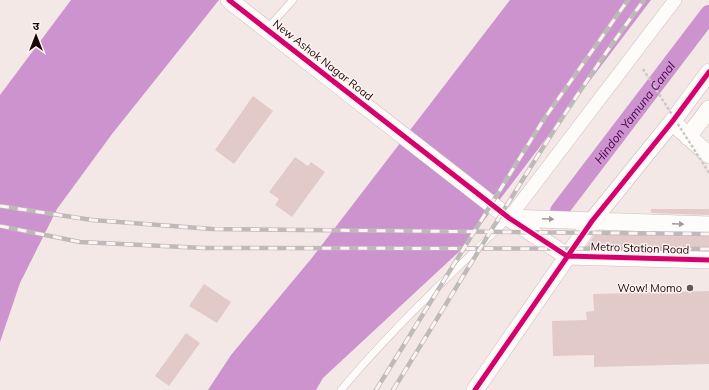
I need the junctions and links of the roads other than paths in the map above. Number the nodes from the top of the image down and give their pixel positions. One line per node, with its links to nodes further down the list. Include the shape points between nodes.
1 (229, 0): 4 (street, New Ashok Nagar Road)
2 (293, 0): 4 (lane)
3 (675, 0): 10 (street)
4 (267, 29): 10 (street, New Ashok Nagar Road)
5 (709, 72): 7 (street)
6 (709, 109): 8 (street)
7 (672, 122): 8 (street); 11 (street)
8 (688, 137): 9 (street)
9 (709, 155)
10 (504, 214): 11 (street, one-way to 11); 13 (street); 15 (lane)
11 (592, 221): 12 (street, one-way to 12); 13 (street)
12 (709, 226)
13 (567, 256): 14 (street, Metro Station Road); 16 (street)
14 (709, 260)
15 (341, 390)
16 (475, 390)

